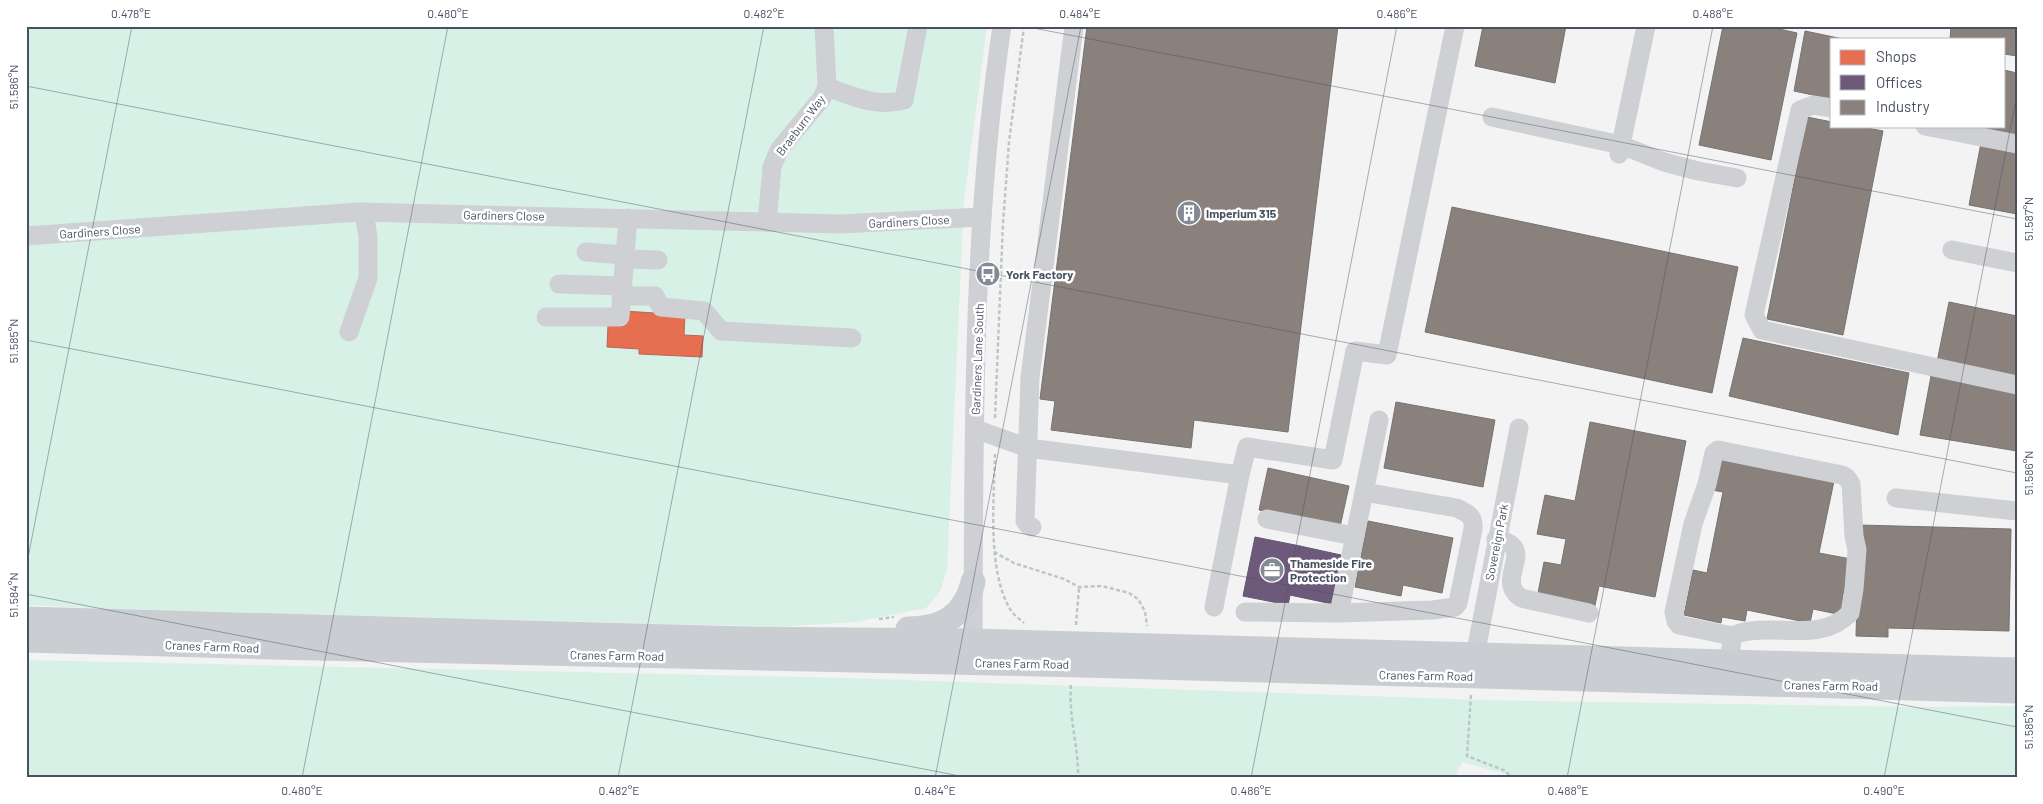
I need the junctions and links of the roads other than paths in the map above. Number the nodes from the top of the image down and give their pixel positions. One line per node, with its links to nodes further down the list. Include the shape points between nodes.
1 (824, 26): 7 (street, Braeburn Way)
2 (918, 26): 7 (street, via 904,100 891,104 871,102)
3 (1002, 26): 15 (street, Gardiners Lane South, via 991,105)
4 (1074, 26): 33 (street, via 1030,378)
5 (1455, 26): 34 (street, via 1387,355 1355,351 1333,460 1247,447)
6 (1646, 26): 12 (street)
7 (827, 87): 17 (street, Braeburn Way, via 822,98 779,150 772,167)
8 (1830, 108): 29 (street, via 1813,105 1800,110 1754,315 1762,330)
9 (1492, 117): 12 (street)
10 (1935, 128): 11 (street)
11 (2017, 144)
12 (1620, 149): 13 (street, via 1698,171)
13 (1737, 178)
14 (364, 212): 16 (street, Gardiners Close); 18 (street, Gardiners Close); 27 (street, via 368,278)
15 (982, 217): 17 (street, Gardiners Close, via 840,224); 32 (street, Gardiners Lane South)
16 (628, 218): 17 (street, Gardiners Close); 21 (street)
17 (767, 222)
18 (26, 236)
19 (1952, 250): 23 (street)
20 (586, 252): 21 (street)
21 (625, 257): 22 (street); 25 (street)
22 (658, 260)
23 (2017, 264)
24 (560, 284): 25 (street)
25 (622, 291): 26 (street, via 620,317); 28 (street, via 655,296 661,307 704,311 721,331)
26 (546, 318)
27 (349, 332)
28 (852, 338)
29 (2017, 385)
30 (1379, 420): 35 (street)
31 (1518, 428): 41 (street, Sovereign Park)
32 (975, 429): 33 (street); 42 (street, Gardiners Lane South)
33 (1028, 448): 34 (street); 39 (street, via 1026,521)
34 (1240, 475): 43 (street)
35 (1364, 492): 40 (street); 44 (street, via 1457,508 1470,515 1474,521 1473,529)
36 (1896, 498): 37 (street)
37 (2017, 511)
38 (1267, 519): 40 (street)
39 (1032, 527)
40 (1354, 536): 47 (street)
41 (1496, 539): 46 (street, Sovereign Park); 48 (street, via 1509,541 1515,549 1512,575 1515,594)
42 (974, 582): 52 (main road, via 959,612 935,626); 53 (street, Gardiners Lane South)
43 (1214, 607)
44 (1455, 607): 46 (street); 47 (street)
45 (1245, 612): 47 (street)
46 (1482, 612): 55 (street, Sovereign Park)
47 (1339, 613)
48 (1589, 613)
49 (26, 619): 52 (main road, Cranes Farm Road)
50 (1732, 636): 50 (street, via 1680,625 1674,612 1693,524 1714,453 1718,450 1847,478 1851,484 1857,550 1850,613 1837,623 1817,630 1750,631); 54 (street)
51 (26, 640): 53 (main road, Cranes Farm Road, via 271,647)
52 (804, 640): 53 (main road, Cranes Farm Road)
53 (973, 652): 55 (main road, Cranes Farm Road)
54 (1730, 662): 55 (main road, Cranes Farm Road); 56 (main road, Cranes Farm Road)
55 (1474, 666): 57 (main road, Cranes Farm Road)
56 (2017, 670)
57 (2017, 692)

